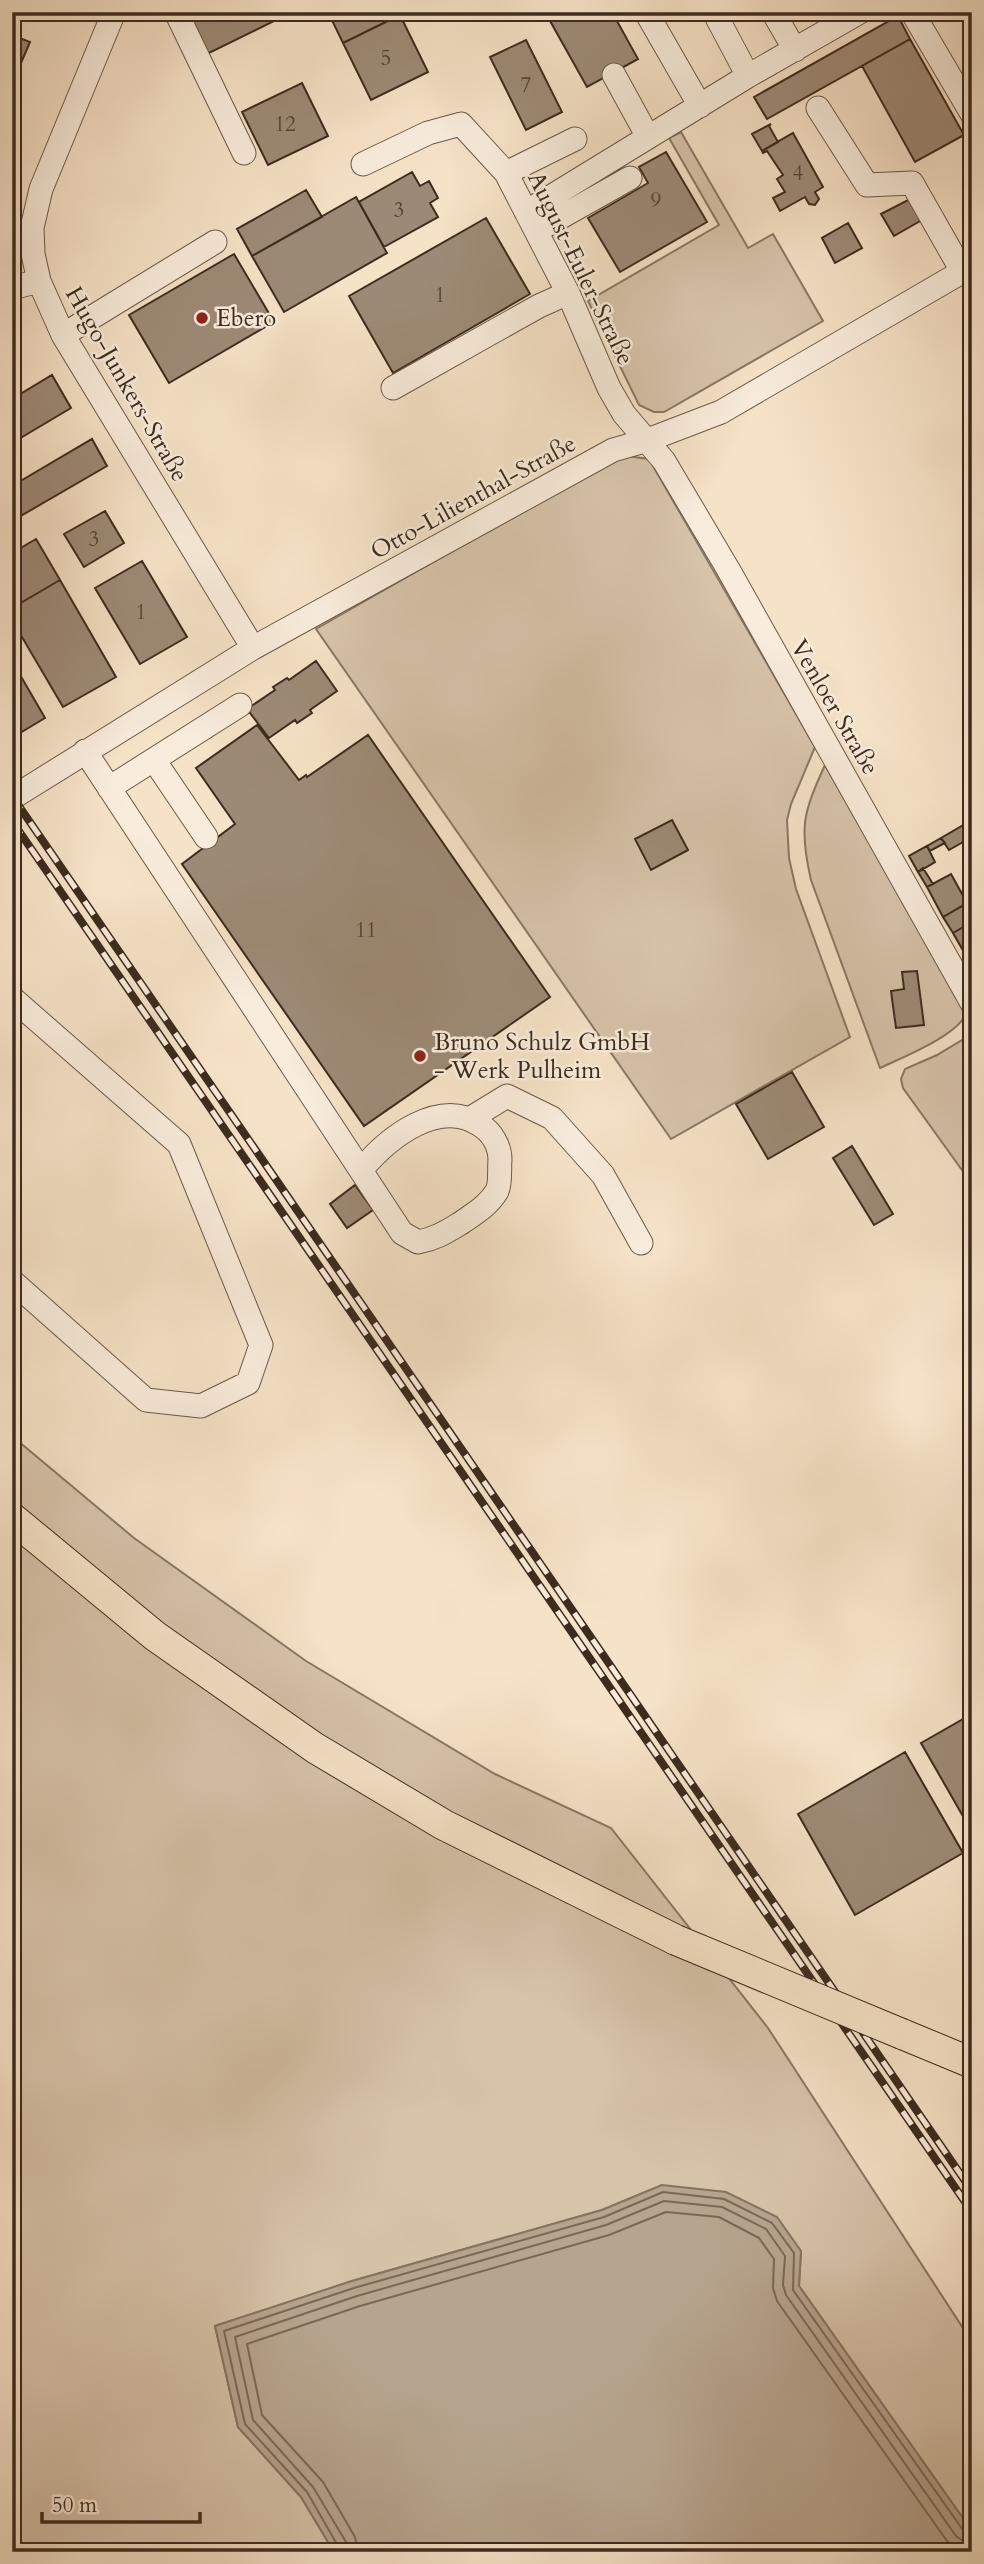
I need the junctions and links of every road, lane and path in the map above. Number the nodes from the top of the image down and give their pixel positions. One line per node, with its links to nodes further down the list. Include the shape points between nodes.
1 (114, 12): 23 (street, Hugo-Junkers-Straße, via 41,189 32,228)
2 (176, 12): 16 (street)
3 (646, 12): 11 (street)
4 (714, 12): 10 (street)
5 (773, 12): 8 (street)
6 (860, 12): 8 (street)
7 (912, 12): 13 (street)
8 (795, 50): 10 (street)
9 (614, 75): 14 (street)
10 (748, 76): 11 (street)
11 (700, 106): 14 (street)
12 (818, 108): 22 (street, via 867,185 912,183)
13 (972, 114)
14 (648, 137): 20 (street)
15 (575, 139): 18 (street)
16 (244, 153)
17 (363, 164): 18 (street, August-Euler-Straße, via 428,133 461,124)
18 (506, 173): 20 (street, August-Euler-Straße)
19 (630, 178): 20 (street)
20 (531, 221): 25 (street, August-Euler-Straße)
21 (215, 242): 26 (street)
22 (967, 268): 28 (street, Otto-Lilienthal-Straße, via 721,412)
23 (39, 281): 24 (street); 26 (street, Hugo-Junkers-Straße)
24 (12, 288)
25 (568, 293): 27 (street); 28 (street, August-Euler-Straße, via 624,414)
26 (63, 335): 29 (street, Hugo-Junkers-Straße)
27 (393, 388)
28 (648, 440): 29 (street, Otto-Lilienthal-Straße, via 613,450); 37 (street, Venloer Straße, via 728,569)
29 (253, 648): 31 (street, Otto-Lilienthal-Straße)
30 (240, 705): 32 (street)
31 (85, 751): 33 (street); 34 (street, Otto-Lilienthal-Straße)
32 (154, 760): 33 (street); 35 (street)
33 (109, 788): 39 (street)
34 (12, 798)
35 (206, 836)
36 (12, 998): 41 (street, via 179,1144 261,1345 248,1383 201,1406 146,1400)
37 (972, 1003)
38 (471, 1118): 39 (street, via 448,1115 419,1123 380,1148); 39 (street, via 490,1130 500,1152 499,1188 484,1208 434,1240 418,1242 402,1233); 40 (street, via 507,1096 552,1118 603,1175)
39 (362, 1169)
40 (641, 1243)
41 (12, 1280)
42 (12, 1518): 43 (main road, bridge, via 155,1636 315,1748 444,1825 676,1940)
43 (972, 2063)

